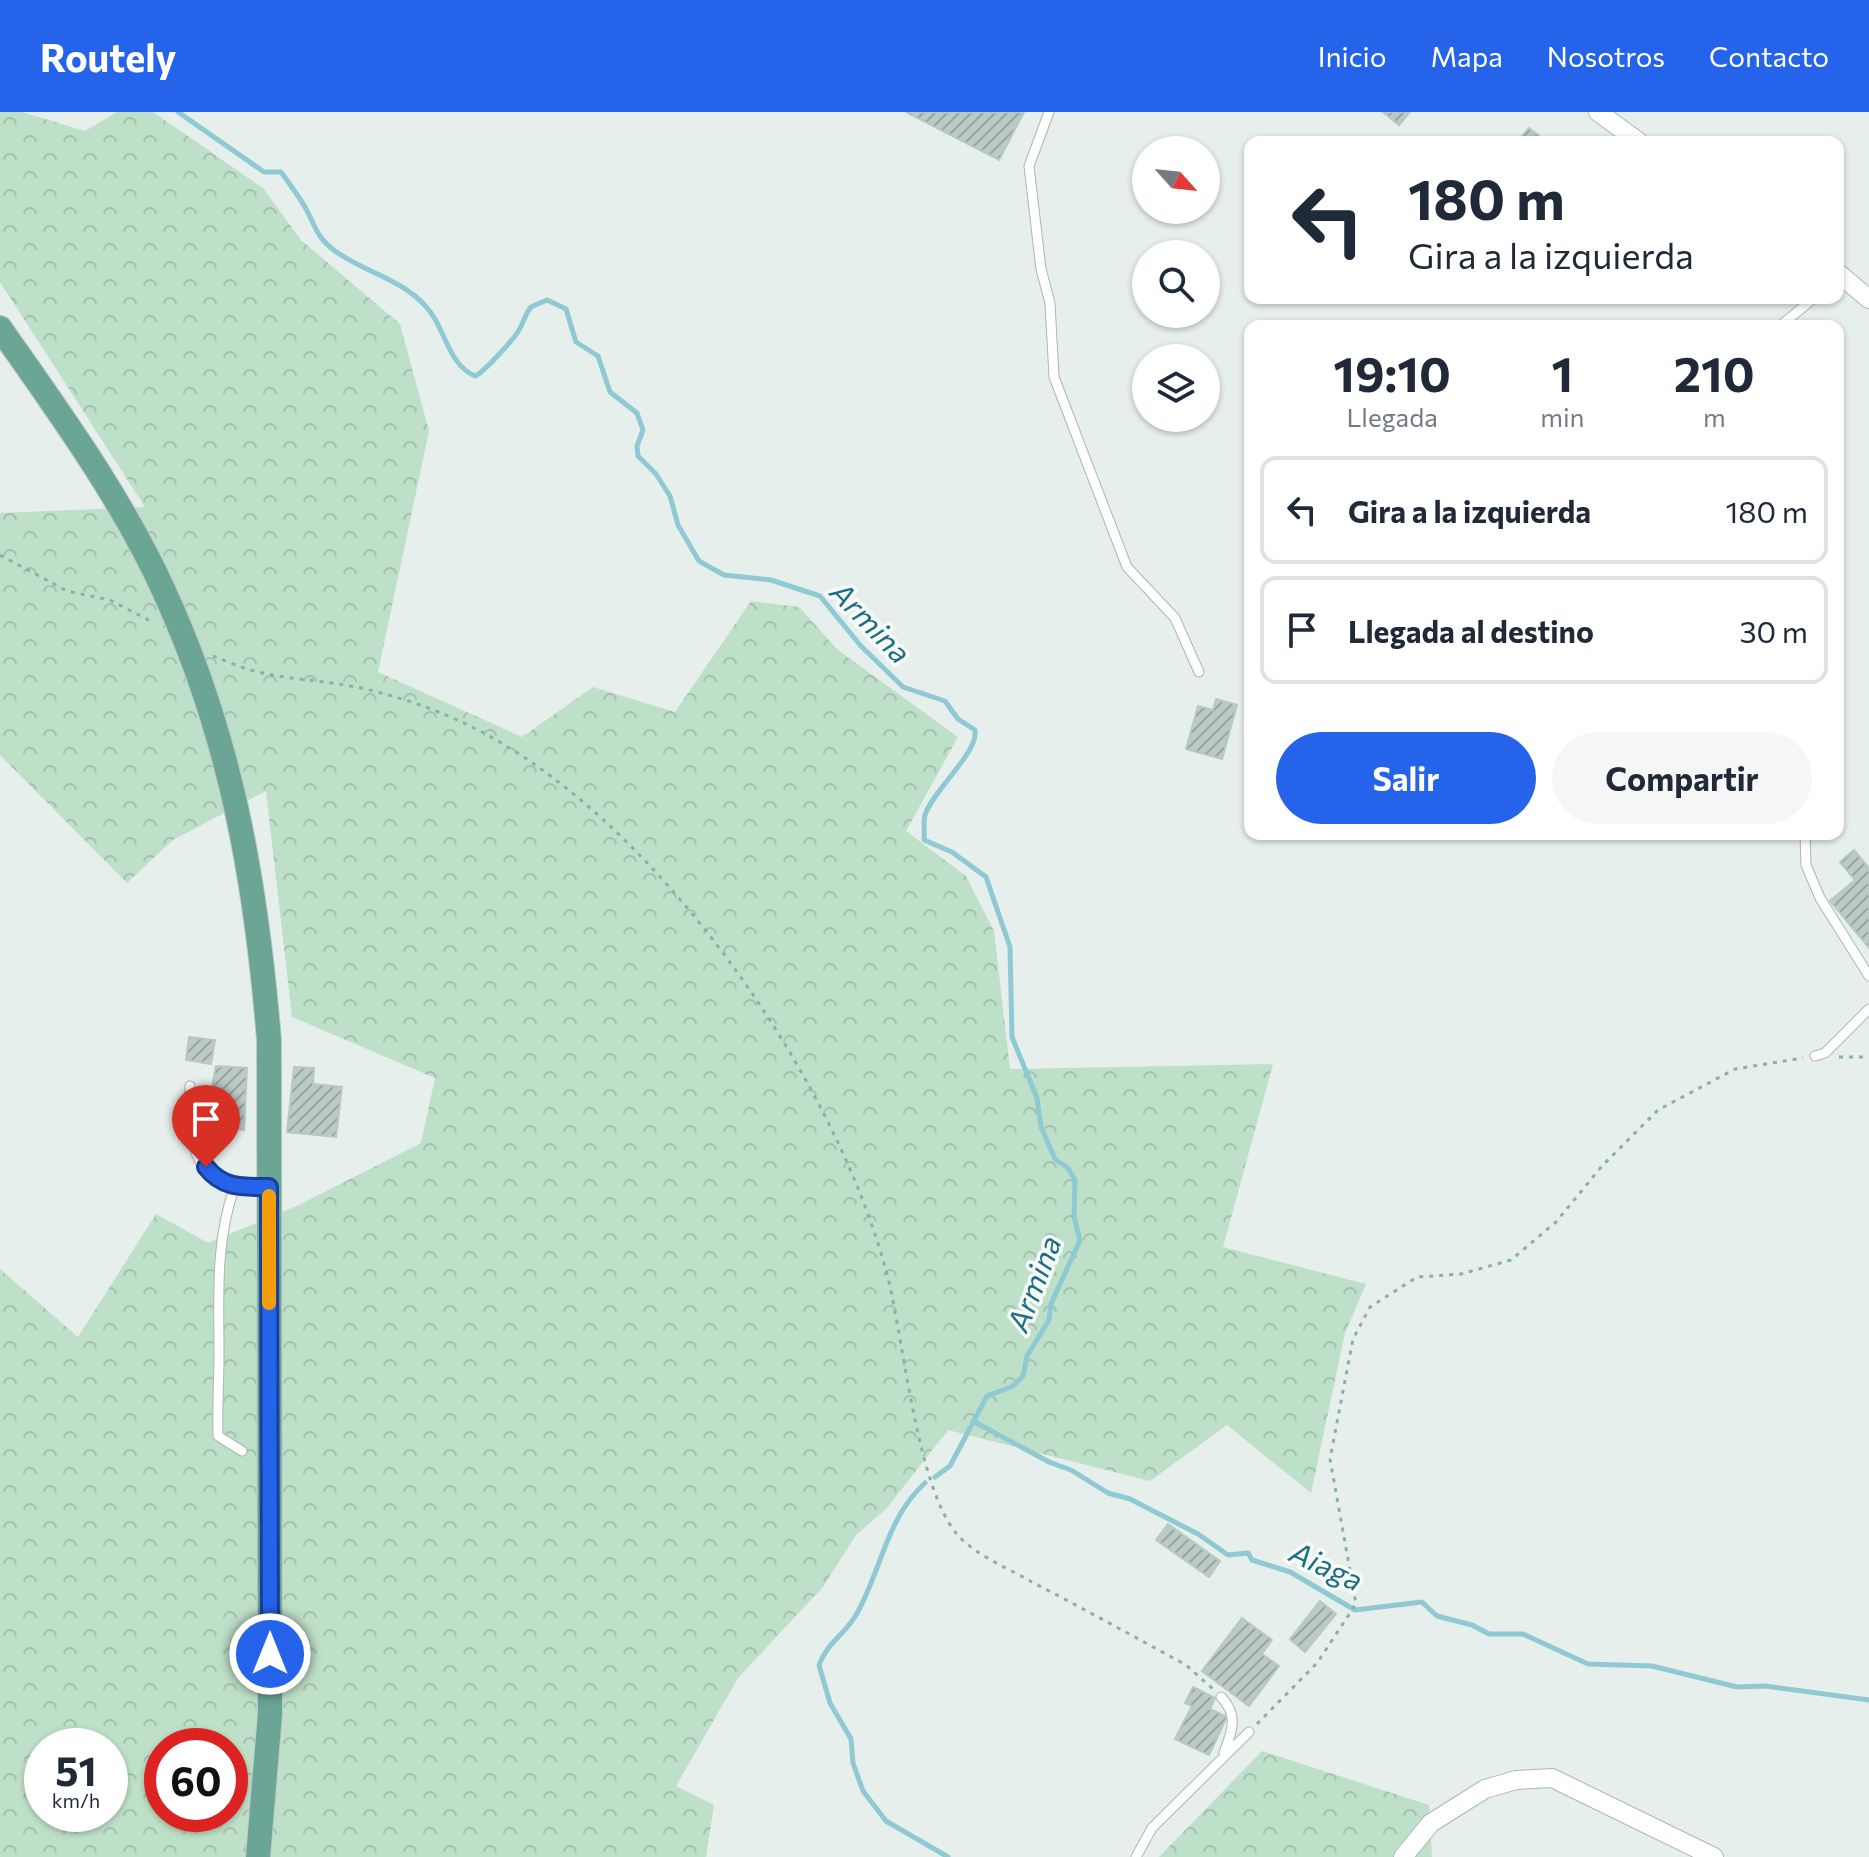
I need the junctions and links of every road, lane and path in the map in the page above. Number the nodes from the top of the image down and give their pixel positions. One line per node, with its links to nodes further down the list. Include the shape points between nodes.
1 (1049, 112): 11 (lane, via 1029,166 1050,303 1054,377 1127,567 1175,618)
2 (1598, 112): 3 (street)
3 (1631, 136)
4 (1844, 278): 5 (street)
5 (1869, 299)
6 (1807, 304): 7 (lane)
7 (1787, 320)
8 (0, 328): 10 (main road, via 123,515)
9 (0, 555): 10 (path, via 67,591 110,600)
10 (185, 642): 19 (main road, via 228,768 248,850 269,1040); 21 (path, via 259,673 358,687 435,708 559,780 618,832 759,1004 831,1127 869,1214 928,1467 939,1505 958,1535 990,1558 1186,1665)
11 (1199, 672)
12 (1805, 840): 13 (lane, via 1806,865 1820,898)
13 (1869, 976)
14 (1869, 1009): 15 (lane, via 1825,1053)
15 (1815, 1056): 16 (path); 22 (path, via 1735,1069 1658,1110 1556,1222 1511,1260 1461,1274 1417,1277 1370,1307 1353,1339 1330,1459 1356,1604 1317,1663)
16 (1869, 1057)
17 (190, 1086): 18 (lane, via 189,1130 196,1154 216,1181)
18 (235, 1186): 19 (lane); 20 (lane, via 225,1215 219,1276 217,1411 218,1436)
19 (269, 1187): 24 (main road, via 270,1714)
20 (242, 1451)
21 (1221, 1697): 23 (lane, via 1230,1706 1234,1724)
22 (1249, 1732): 23 (lane)
23 (1223, 1756): 25 (lane, via 1152,1828)
24 (258, 1857)
25 (1136, 1857)
26 (1403, 1857): 27 (street, via 1431,1823 1485,1789 1552,1778)
27 (1714, 1857)

